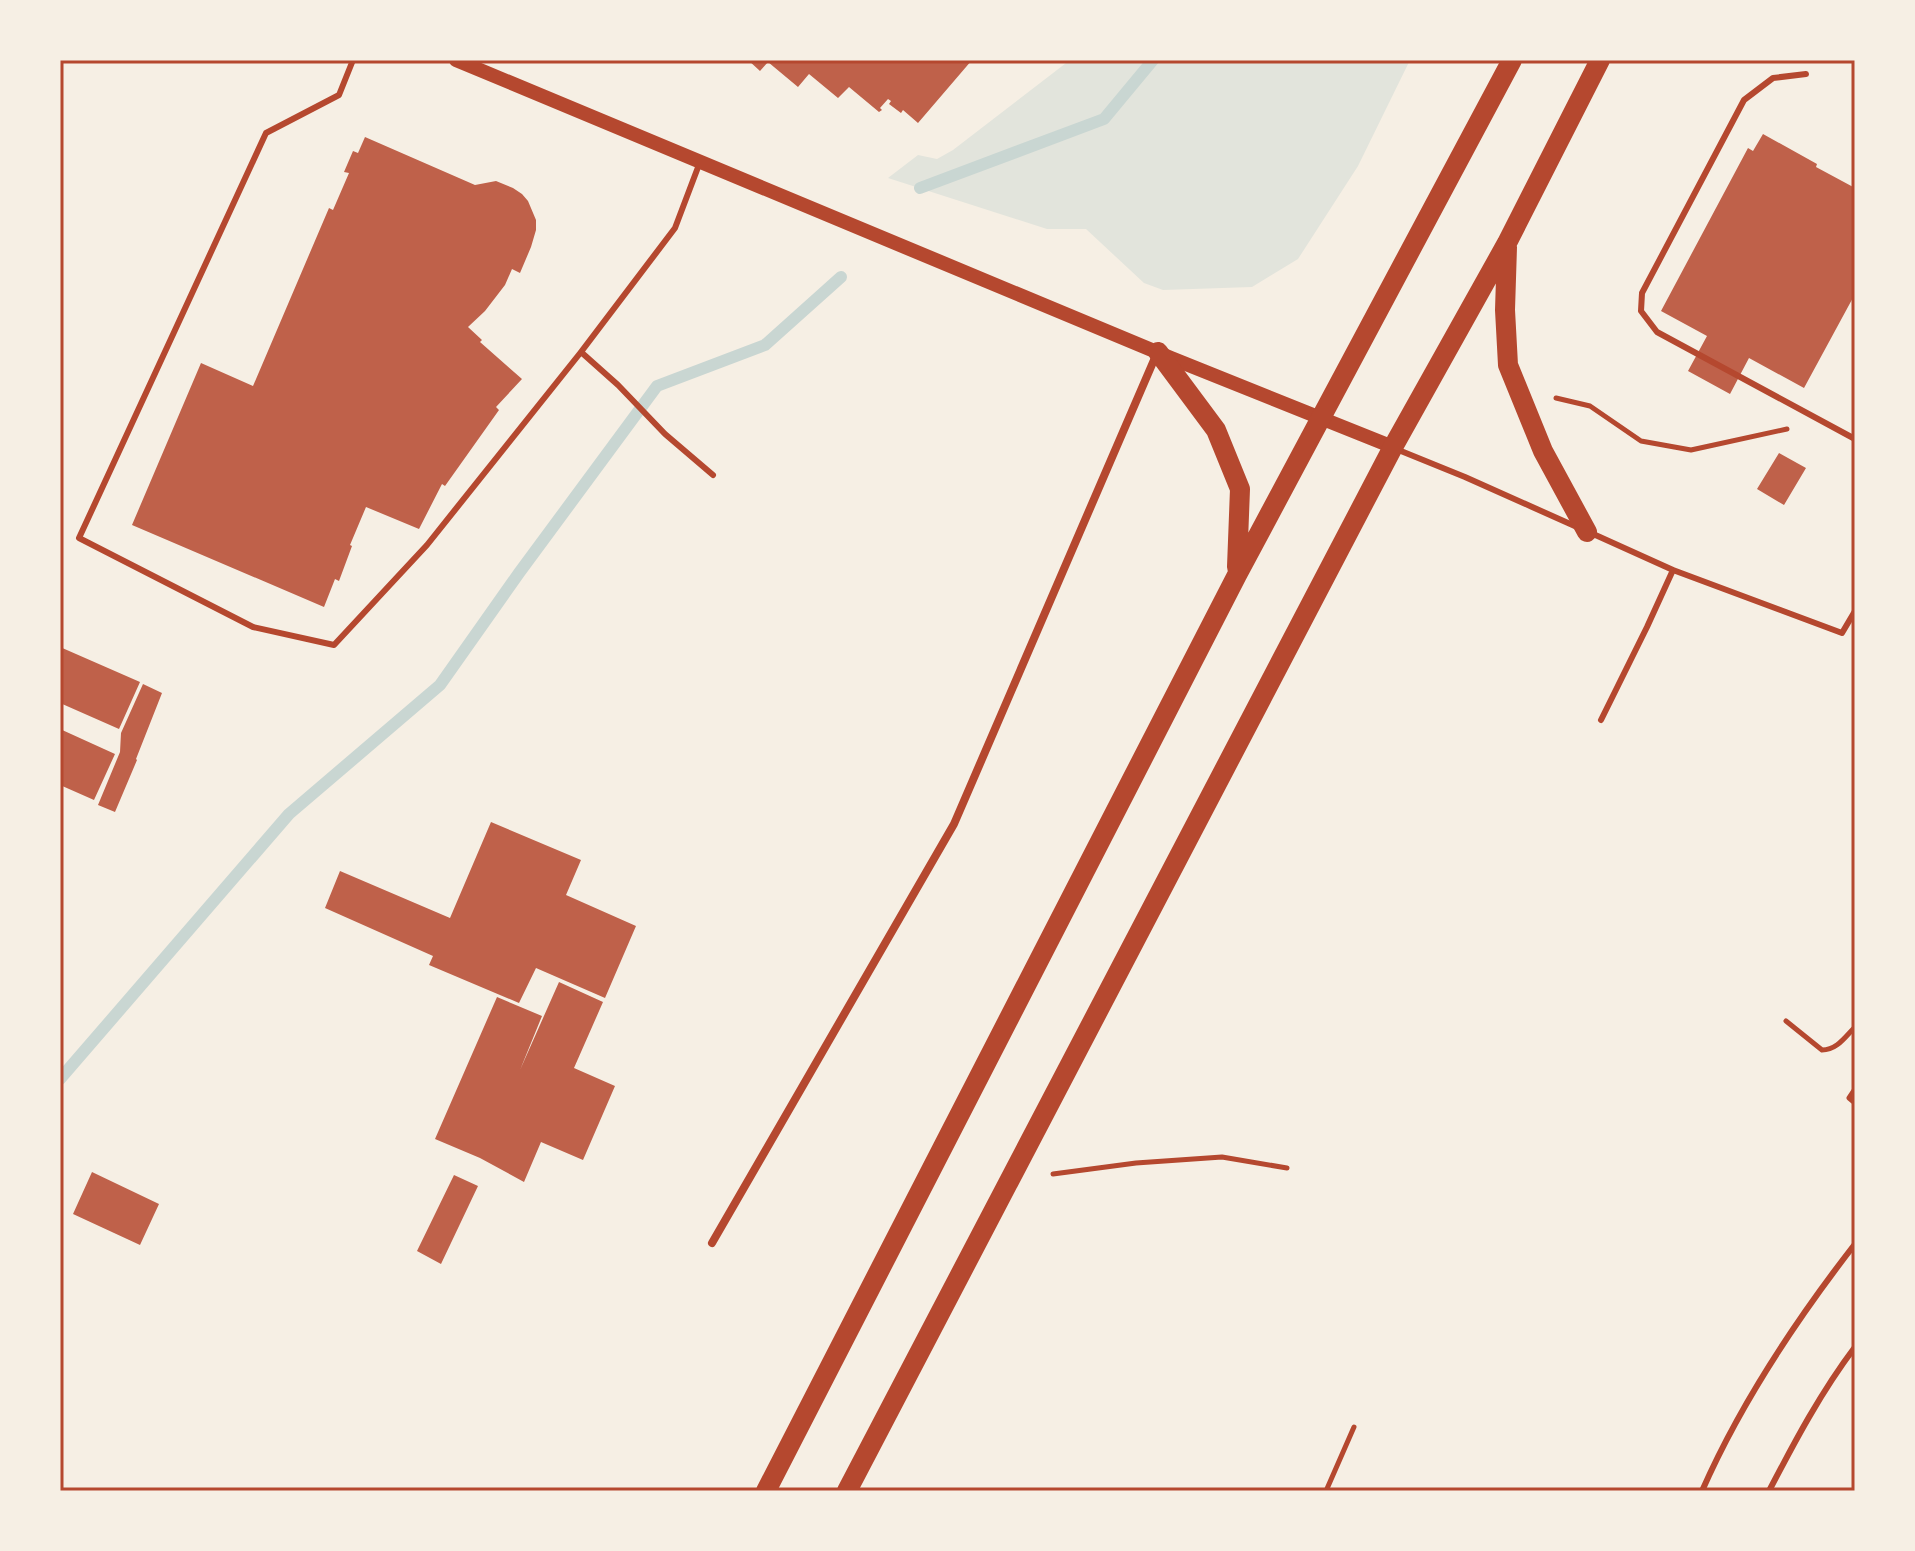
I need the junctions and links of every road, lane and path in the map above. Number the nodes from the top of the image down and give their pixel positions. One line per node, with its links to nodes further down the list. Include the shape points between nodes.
1 (353, 60): 8 (lane, via 339,95 266,133 79,538 253,627 334,645 427,545)
2 (456, 60): 6 (street)
3 (1512, 60): 11 (main road)
4 (1600, 60): 7 (main road)
5 (1806, 74): 13 (lane, via 1773,78 1744,100 1642,293 1641,311 1657,332)
6 (700, 162): 8 (lane, via 675,228); 9 (street)
7 (1507, 243): 14 (main road); 16 (main road, via 1508,365 1543,451)
8 (581, 352): 15 (lane)
9 (1158, 352): 11 (street); 18 (main road, via 1216,430 1240,489); 27 (street, via 954,824)
10 (1543, 395): 12 (path, via 1590,406 1641,441 1691,450)
11 (1320, 418): 14 (street); 18 (main road)
12 (1792, 428)
13 (1855, 439)
14 (1393, 447): 16 (lane); 32 (main road)
15 (713, 475)
16 (1587, 532): 17 (lane)
17 (1673, 570): 19 (lane, via 1842,633); 20 (lane)
18 (1237, 575): 31 (main road)
19 (1855, 611)
20 (1601, 720)
21 (1786, 1021): 22 (path, via 1822,1050 1837,1046)
22 (1855, 1027)
23 (1855, 1089): 24 (path, via 1849,1098)
24 (1855, 1103)
25 (1287, 1168): 26 (path, via 1222,1157)
26 (1053, 1174)
27 (712, 1243)
28 (1855, 1244): 34 (lane, via 1771,1362)
29 (1855, 1347): 35 (lane)
30 (1354, 1427): 33 (path)
31 (766, 1491)
32 (847, 1491)
33 (1326, 1491)
34 (1702, 1491)
35 (1769, 1491)

